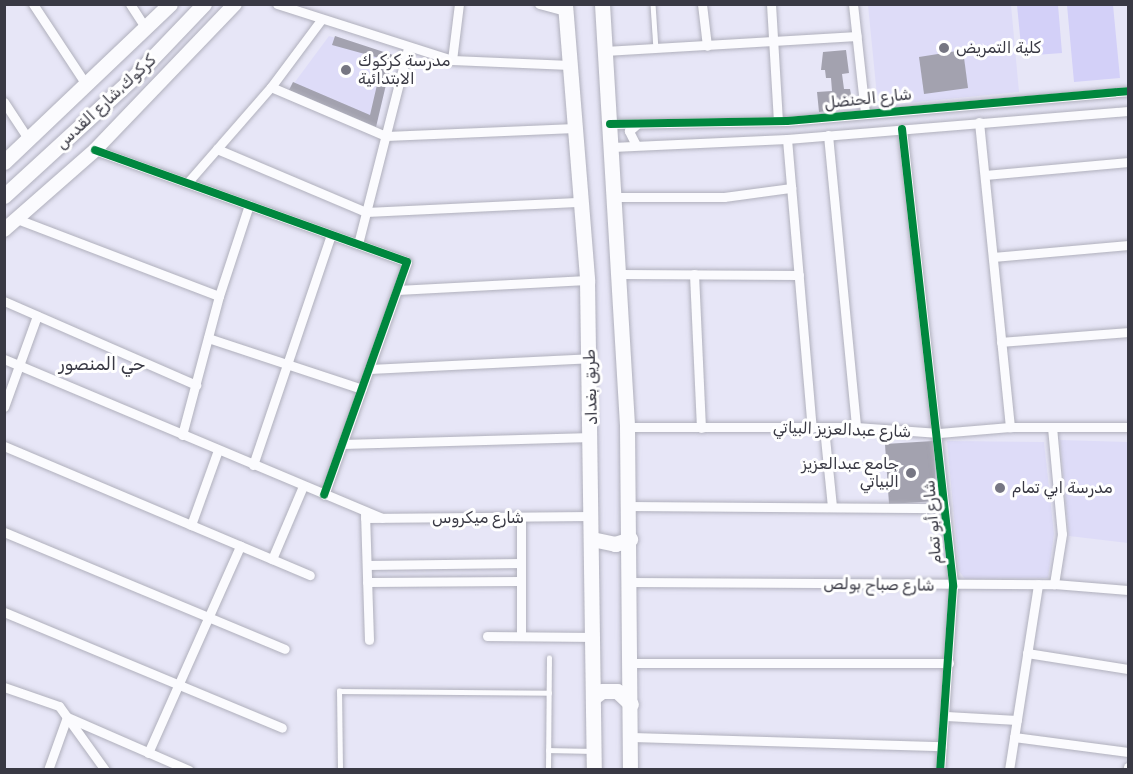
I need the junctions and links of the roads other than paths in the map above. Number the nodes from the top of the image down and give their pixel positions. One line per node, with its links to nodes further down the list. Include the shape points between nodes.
1 (33, 4): 25 (street)
2 (130, 4): 16 (street)
3 (170, 4): 16 (main road, كركوك,شارع القدس)
4 (204, 4): 33 (main road, كركوك,شارع القدس)
5 (235, 4): 48 (street)
6 (277, 4): 15 (street)
7 (459, 4): 23 (street)
8 (539, 4): 14 (street)
9 (602, 4): 22 (main road, طريق بغداد)
10 (653, 4): 21 (lane)
11 (702, 4): 19 (street)
12 (771, 4): 18 (street)
13 (853, 4): 17 (street)
14 (566, 8): 24 (main road, طريق بغداد)
15 (321, 20): 20 (street); 26 (street)
16 (146, 29): 25 (main road, كركوك,شارع القدس)
17 (857, 36): 18 (street); 32 (street)
18 (775, 41): 19 (street); 34 (street)
19 (707, 46): 21 (street)
20 (408, 48): 23 (street); 42 (street)
21 (656, 49): 22 (street)
22 (605, 51): 36 (main road, طريق بغداد)
23 (452, 60): 24 (street)
24 (570, 65): 39 (main road, طريق بغداد)
25 (87, 86): 29 (main road, كركوك,شارع القدس)
26 (271, 87): 42 (street); 47 (street)
27 (1128, 91): 30 (street, شارع الحنضل)
28 (4, 102): 44 (street)
29 (70, 103): 33 (main road); 44 (main road, كركوك,شارع القدس)
30 (933, 106): 32 (street, شارع الحنضل); 38 (street)
31 (1128, 111): 35 (street, شارع الحنضل)
32 (865, 113): 34 (street, شارع الحنضل)
33 (87, 120): 54 (main road, كركوك,شارع القدس)
34 (778, 121): 37 (street, شارع الحنضل)
35 (979, 122): 38 (street, شارع الحنضل); 51 (street)
36 (610, 124): 37 (street, شارع الحنضل); 46 (main road, طريق بغداد)
37 (637, 124): 45 (street, via 629,131)
38 (934, 126): 40 (street, شارع الحنضل)
39 (575, 128): 42 (street); 56 (main road, طريق بغداد)
40 (902, 129): 41 (street, شارع الحنضل); 92 (street, شارع أبو تمام)
41 (828, 135): 43 (street, شارع الحنضل); 90 (street)
42 (386, 136): 58 (street)
43 (788, 139): 45 (street, شارع الحنضل); 53 (street)
44 (29, 140): 49 (main road, كركوك,شارع القدس)
45 (636, 145): 46 (street, شارع الحنضل)
46 (612, 147): 55 (main road, طريق بغداد)
47 (217, 149): 52 (street); 58 (street)
48 (95, 150): 52 (street); 59 (street)
49 (8, 154)
50 (1128, 162): 51 (street)
51 (984, 175): 64 (street)
52 (188, 183): 57 (street)
53 (792, 188): 55 (street, via 724,197); 67 (street)
54 (4, 196)
55 (615, 197): 65 (main road, طريق بغداد)
56 (582, 202): 58 (street); 68 (main road, طريق بغداد)
57 (249, 205): 61 (street); 70 (street)
58 (366, 212): 62 (street)
59 (17, 219): 60 (street); 70 (street)
60 (4, 230)
61 (332, 234): 62 (street); 78 (street)
62 (358, 244): 69 (street, via 407,262)
63 (1128, 245): 64 (street)
64 (993, 258): 75 (street)
65 (620, 274): 66 (street); 84 (main road, طريق بغداد)
66 (694, 274): 67 (street); 87 (street)
67 (799, 274): 88 (street)
68 (587, 280): 69 (street); 76 (main road, طريق بغداد)
69 (397, 291): 80 (street)
70 (219, 297): 74 (street)
71 (4, 301): 72 (street)
72 (37, 316): 79 (street); 81 (street)
73 (1128, 332): 75 (street)
74 (208, 338): 78 (street); 81 (street)
75 (1002, 342): 91 (street)
76 (590, 358): 80 (street); 94 (main road, طريق بغداد)
77 (4, 359): 79 (street)
78 (287, 364): 82 (street); 98 (street)
79 (22, 366): 83 (street); 93 (street)
80 (369, 369): 82 (street)
81 (196, 385): 93 (street)
82 (362, 389): 95 (street)
83 (4, 407)
84 (627, 427): 87 (street, شارع عبدالعزيز البياتي); 101 (main road, طريق بغداد)
85 (1052, 427): 86 (street, شارع عبدالعزيز البياتي); 91 (street, شارع عبدالعزيز البياتي); 120 (street, via 1062,534)
86 (1128, 427)
87 (701, 428): 88 (street, شارع عبدالعزيز البياتي)
88 (812, 428): 89 (street, شارع عبدالعزيز البياتي)
89 (825, 428): 90 (street, شارع عبدالعزيز البياتي); 102 (street)
90 (856, 428): 92 (street, شارع عبدالعزيز البياتي)
91 (1010, 428): 92 (street, شارع عبدالعزيز البياتي)
92 (939, 434): 103 (street, شارع أبو تمام)
93 (182, 435): 97 (street)
94 (592, 437): 95 (street); 105 (main road, طريق بغداد)
95 (342, 444): 100 (street)
96 (4, 446): 107 (street)
97 (218, 450): 98 (street); 107 (street)
98 (253, 465): 99 (street)
99 (303, 486): 100 (street); 112 (street)
100 (324, 495): 104 (street)
101 (630, 506): 102 (street); 110 (main road, طريق بغداد)
102 (832, 507): 103 (street)
103 (945, 508): 121 (street, شارع أبو تمام)
104 (365, 514): 106 (street, شارع ميكروس, via 382,518); 114 (street)
105 (592, 516): 106 (street, شارع ميكروس); 109 (main road, طريق بغداد)
106 (521, 518): 113 (street)
107 (191, 525): 111 (street)
108 (4, 532): 124 (street)
109 (592, 539): 110 (main road, via 607,544); 127 (main road, طريق بغداد)
110 (630, 539): 118 (main road, طريق بغداد)
111 (240, 546): 112 (street); 124 (street)
112 (272, 559): 115 (street)
113 (521, 563): 114 (street); 116 (street)
114 (367, 564): 117 (street)
115 (310, 575)
116 (521, 581): 117 (street); 125 (street)
117 (367, 582): 128 (street)
118 (630, 582): 121 (street, شارع صباح بولص); 132 (main road, طريق بغداد)
119 (1038, 584): 120 (street, شارع صباح بولص); 121 (street, شارع صباح بولص); 130 (street)
120 (1054, 584): 122 (street, شارع صباح بولص)
121 (953, 586): 133 (street, شارع أبو تمام)
122 (1128, 590)
123 (4, 612): 136 (street)
124 (208, 618): 129 (street); 136 (street)
125 (521, 635): 126 (street); 127 (street)
126 (488, 636)
127 (593, 637): 138 (main road, طريق بغداد)
128 (369, 640)
129 (285, 649)
130 (1027, 653): 134 (street); 142 (street)
131 (549, 658): 137 (lane)
132 (631, 663): 133 (street); 139 (main road, طريق بغداد)
133 (949, 663): 140 (street, شارع أبو تمام)
134 (1128, 669)
135 (4, 687): 141 (street, via 59,706)
136 (178, 687): 143 (street); 150 (street)
137 (549, 693): 147 (lane); 154 (lane, via 339,691)
138 (594, 697): 139 (main road, via 602,691 617,691); 148 (main road, طريق بغداد)
139 (631, 704): 144 (main road, طريق بغداد)
140 (946, 716): 142 (street); 146 (street, شارع أبو تمام)
141 (67, 717): 150 (street); 151 (street); 152 (street)
142 (1017, 720): 145 (street)
143 (282, 728)
144 (632, 737): 146 (street); 157 (main road, طريق بغداد)
145 (1014, 737): 149 (street); 159 (street)
146 (942, 746): 158 (street, شارع أبو تمام)
147 (548, 750): 148 (lane); 155 (lane)
148 (594, 751): 156 (main road, طريق بغداد)
149 (1128, 752)
150 (148, 753): 153 (street)
151 (48, 770)
152 (105, 770)
153 (189, 770)
154 (340, 770)
155 (548, 770)
156 (594, 770)
157 (630, 770)
158 (940, 770)
159 (1009, 770)

